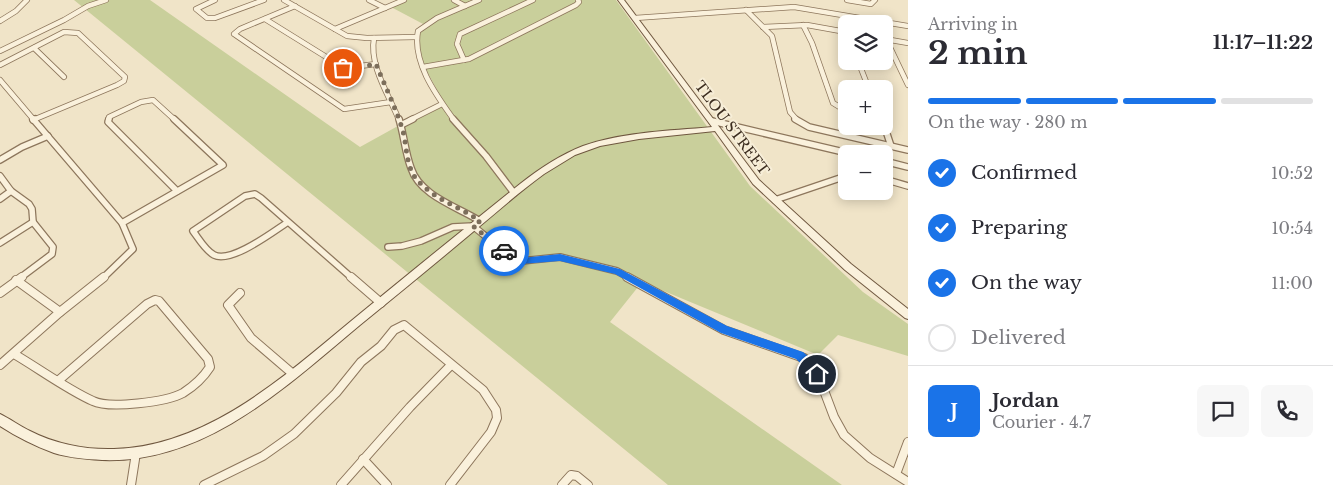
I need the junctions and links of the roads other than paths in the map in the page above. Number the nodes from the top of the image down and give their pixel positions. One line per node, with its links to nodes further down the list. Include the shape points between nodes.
1 (27, 0): 23 (street, via 16,12)
2 (106, 0): 34 (street)
3 (214, 0): 4 (street, via 198,6 196,10 207,18 221,17)
4 (264, 0)
5 (284, 0): 16 (street)
6 (369, 0): 19 (street)
7 (404, 0): 19 (street)
8 (454, 0): 17 (street)
9 (479, 0): 17 (street)
10 (532, 0): 36 (street, via 460,34 457,47)
11 (578, 0): 36 (street, via 576,5)
12 (621, 0): 21 (street, TLOU STREET)
13 (847, 0): 14 (street, via 871,4)
14 (875, 0)
15 (784, 4): 18 (street)
16 (295, 6): 22 (street); 27 (street)
17 (465, 6): 29 (street, via 424,25)
18 (788, 7): 20 (street); 25 (street)
19 (385, 8): 27 (street)
20 (746, 10): 21 (street); 26 (street)
21 (635, 18): 47 (street, TLOU STREET)
22 (266, 20): 37 (street, via 343,68); 43 (street, via 234,35 344,109)
23 (0, 21)
24 (803, 25): 26 (street); 28 (street); 45 (street, via 833,103)
25 (908, 26)
26 (762, 27): 50 (street, via 772,36 792,116 809,128)
27 (335, 29): 30 (street, via 352,37)
28 (838, 32)
29 (416, 37): 30 (street); 39 (street, via 415,49)
30 (374, 38): 37 (street)
31 (893, 40): 32 (street)
32 (908, 43)
33 (34, 48): 38 (street); 40 (street); 46 (street, via 64,32 78,33 125,78 117,85)
34 (0, 51)
35 (893, 55): 42 (street)
36 (464, 60): 39 (street)
37 (376, 64): 43 (street)
38 (0, 65)
39 (423, 68): 44 (street)
40 (64, 77)
41 (0, 80): 46 (street)
42 (908, 85)
43 (391, 102): 48 (street)
44 (442, 104): 48 (street); 63 (street)
45 (838, 106)
46 (33, 120): 49 (street)
47 (714, 125): 53 (street); 63 (street, via 595,144 559,160); 65 (street, TLOU STREET, via 747,172)
48 (401, 126): 69 (street, via 407,157 416,179 437,197 463,209)
49 (48, 136): 54 (street); 68 (street)
50 (886, 145)
51 (893, 146): 52 (street)
52 (908, 150)
53 (838, 151)
54 (0, 160)
55 (893, 163): 56 (street)
56 (908, 167)
57 (0, 176): 61 (street)
58 (838, 179): 65 (street)
59 (893, 182): 60 (street)
60 (908, 186)
61 (11, 191): 64 (street); 66 (street, via 29,204)
62 (177, 191): 62 (street, via 223,165 153,100 109,117 108,122); 68 (street)
63 (514, 193): 69 (street)
64 (0, 199)
65 (775, 200): 77 (street, TLOU STREET, via 848,267)
66 (33, 222): 70 (street); 72 (street, via 53,251)
67 (288, 222): 67 (street, via 262,198 250,194 193,230 213,254 227,257); 75 (street)
68 (122, 223): 76 (street, via 133,249 114,269)
69 (477, 224): 71 (street, via 453,227 421,241); 75 (street); 87 (street, via 516,259 560,257 617,271 724,330 804,358 822,382 832,416 840,429 865,454)
70 (0, 244)
71 (388, 247)
72 (16, 280): 73 (street); 76 (street)
73 (0, 293)
74 (240, 293): 81 (street, via 228,305 234,317)
75 (380, 303): 81 (street)
76 (60, 312): 78 (street)
77 (908, 315)
78 (14, 354): 79 (street); 82 (street)
79 (0, 365)
80 (451, 365): 86 (street); 90 (street, via 404,326 394,330 294,434 263,456); 93 (street, via 488,394 497,420)
81 (293, 374): 85 (street, via 218,425)
82 (59, 380): 82 (street, via 94,402 123,404 181,394 202,379 210,367 208,359 155,300 146,304)
83 (0, 420): 85 (street, via 33,440 71,452 90,456)
84 (908, 442): 87 (street)
85 (136, 453): 89 (street)
86 (363, 459): 91 (street); 92 (street)
87 (896, 474): 88 (street)
88 (908, 482)
89 (131, 485)
90 (204, 485)
91 (341, 485)
92 (387, 485)
93 (450, 485)
94 (562, 485): 95 (street, via 572,476)
95 (588, 485)

